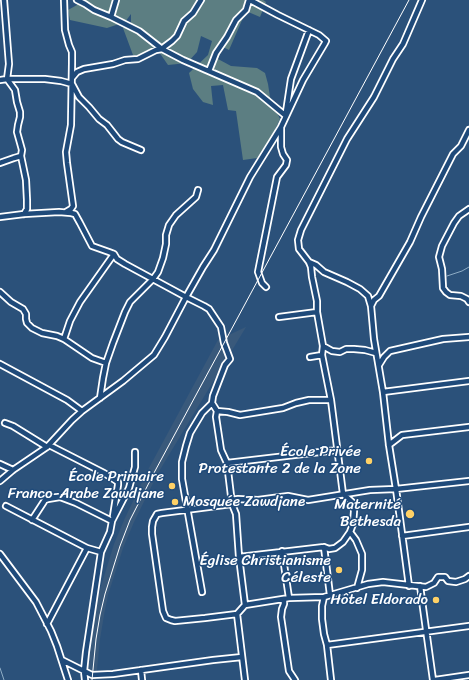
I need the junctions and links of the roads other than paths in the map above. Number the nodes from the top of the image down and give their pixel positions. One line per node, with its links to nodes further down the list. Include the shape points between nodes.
1 (4, 0): 13 (street, via 9,52)
2 (64, 0): 12 (street, via 66,30 72,52)
3 (77, 0): 8 (street)
4 (116, 0): 8 (street)
5 (201, 0): 10 (street, via 184,21 177,36)
6 (250, 0): 9 (street); 11 (street, via 216,54)
7 (422, 0): 30 (street, via 403,44 372,101 346,139 301,230 299,249)
8 (111, 17): 10 (street, via 139,32)
9 (309, 30): 16 (street, via 291,79); 16 (street, via 326,41)
10 (162, 49): 11 (street); 12 (street, via 138,59 84,69)
11 (209, 71): 16 (street, via 257,92)
12 (72, 78): 15 (street)
13 (8, 79): 14 (street); 15 (street, via 45,79); 20 (street, via 15,90 20,112 17,132)
14 (0, 80)
15 (72, 84): 19 (street, via 79,97 122,142); 23 (street, via 71,125 66,152)
16 (286, 116): 17 (street)
17 (281, 127): 32 (street, via 281,147 287,160 278,177 258,272); 34 (street, via 250,177 214,250)
18 (469, 130): 36 (street, via 461,146 453,154 410,242)
19 (141, 150)
20 (21, 156): 21 (street); 26 (street, via 26,180 27,209)
21 (0, 163)
22 (198, 190): 31 (street, via 196,197 169,225 163,258)
23 (73, 206): 25 (street); 27 (street)
24 (469, 209): 35 (street, via 454,223 439,257 443,288 450,295 461,296)
25 (66, 212): 26 (street); 27 (street)
26 (24, 214): 28 (street)
27 (75, 214): 29 (street, via 92,246)
28 (0, 216)
29 (114, 254): 31 (street, via 122,262); 40 (street, via 80,302)
30 (309, 262): 36 (street, via 360,289 368,296); 37 (street)
31 (153, 279): 34 (street); 45 (street, via 130,302)
32 (266, 287)
33 (0, 292): 40 (street, via 23,309 27,323 32,328)
34 (186, 297): 50 (street, via 154,355); 52 (street, via 209,309 213,314 221,327 230,359 225,365)
35 (469, 302)
36 (371, 306): 42 (street)
37 (317, 312): 38 (street); 41 (street)
38 (279, 317)
39 (469, 337): 47 (street, via 442,339 390,351)
40 (64, 339): 45 (street, via 92,358)
41 (323, 346): 42 (street, via 332,351 354,349); 43 (street)
42 (376, 353): 47 (street)
43 (322, 356): 44 (street); 51 (street)
44 (310, 357)
45 (106, 363): 50 (street)
46 (0, 364): 53 (street, via 67,400)
47 (378, 365): 49 (street)
48 (469, 381): 49 (street)
49 (382, 392): 57 (street)
50 (100, 398): 53 (street)
51 (330, 400): 54 (street, via 309,400 283,408 240,415); 59 (street)
52 (212, 403): 54 (street); 70 (street, via 190,432 182,462 182,479)
53 (82, 411): 58 (street)
54 (217, 411): 61 (street, via 221,450)
55 (5, 423): 58 (street)
56 (469, 427): 57 (street, via 402,435)
57 (389, 445): 66 (street)
58 (48, 446): 63 (street); 71 (street, via 118,482)
59 (337, 450): 61 (street); 67 (street)
60 (135, 452): 71 (street, via 135,467 129,488)
61 (227, 463): 68 (street)
62 (0, 464): 63 (street)
63 (13, 470): 64 (street)
64 (0, 481)
65 (469, 481): 66 (street)
66 (396, 489): 67 (street); 75 (street)
67 (343, 494): 68 (street, via 308,500 288,496 258,500 238,499); 74 (street, via 352,502 354,511)
68 (232, 502): 70 (street); 81 (street, via 236,514)
69 (6, 506): 72 (street)
70 (188, 510): 86 (street); 91 (street, via 157,514 153,521 152,534 164,616 175,620)
71 (112, 519): 72 (street, via 60,497 45,500); 79 (street, via 110,532)
72 (32, 520): 77 (street)
73 (469, 527): 75 (street)
74 (350, 532): 76 (street, via 335,548); 85 (street, via 362,554)
75 (402, 536): 83 (street)
76 (324, 547): 78 (street); 87 (street)
77 (87, 548): 79 (street); 92 (street)
78 (282, 551): 81 (street); 89 (street)
79 (101, 552): 99 (street)
80 (0, 554): 92 (street, via 36,602)
81 (239, 557): 90 (street)
82 (469, 576): 84 (street, via 456,582 438,577 434,584)
83 (409, 586): 84 (street); 85 (street, via 383,582)
84 (420, 586): 94 (street)
85 (358, 588): 87 (street)
86 (202, 592)
87 (330, 595): 88 (street)
88 (324, 597): 89 (street); 95 (street, via 322,618)
89 (287, 598): 90 (street); 105 (street, via 281,617 289,671)
90 (245, 605): 91 (street)
91 (237, 614): 96 (street)
92 (47, 624): 97 (street)
93 (469, 626): 94 (street)
94 (427, 632): 95 (street); 107 (street)
95 (327, 645): 106 (street)
96 (242, 656): 98 (street); 104 (street)
97 (62, 660): 99 (street); 101 (street)
98 (142, 670): 99 (street, via 92,675); 103 (street)
99 (84, 671): 102 (street)
100 (469, 675): 107 (street)
101 (68, 680)
102 (85, 680)
103 (142, 680)
104 (245, 680)
105 (295, 680)
106 (331, 680)
107 (434, 680)

